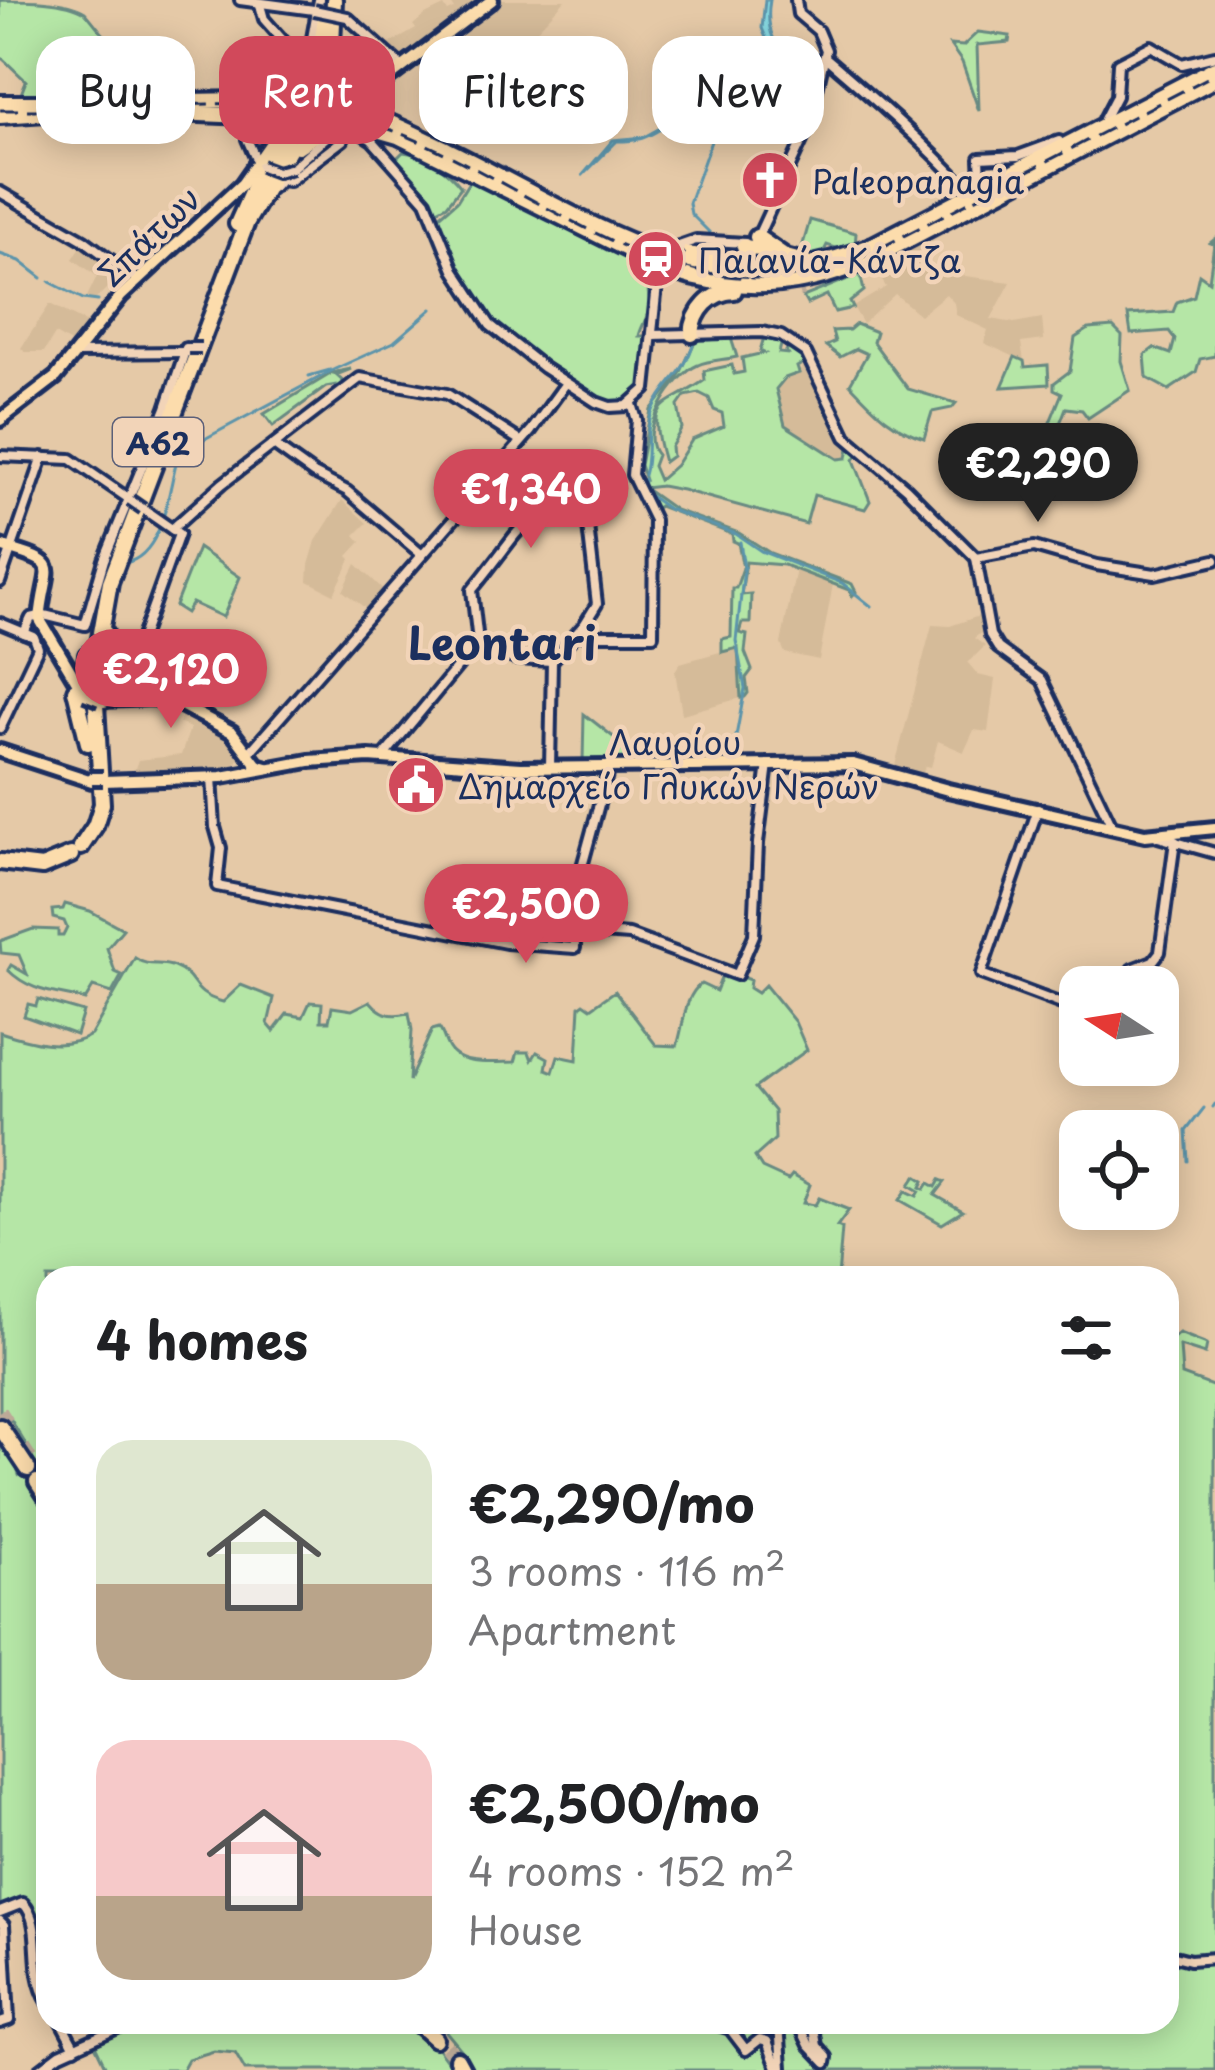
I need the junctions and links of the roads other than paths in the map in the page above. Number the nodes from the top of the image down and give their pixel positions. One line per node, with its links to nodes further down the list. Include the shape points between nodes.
1 (240, 0): 5 (street)
2 (492, 0): 13 (main road, Σπάτων)
3 (796, 0): 10 (street, via 798,14)
4 (326, 2): 5 (street); 7 (street); 8 (highway); 9 (highway, bridge); 13 (street, bridge); 37 (highway, Α62, via 332,46 319,94); 39 (highway, Α62, via 311,84)
5 (261, 7): 6 (street)
6 (284, 36)
7 (314, 36)
8 (319, 36)
9 (339, 36)
10 (820, 36)
11 (824, 40): 12 (street)
12 (824, 57): 14 (street, via 966,188 981,180 980,158 1039,152 1105,118 1118,62 1151,46 1183,64)
13 (403, 65): 15 (main road, Σπάτων)
14 (1211, 65): 35 (highway)
15 (395, 71)
16 (1215, 81): 17 (highway); 33 (highway)
17 (1193, 97)
18 (0, 100): 19 (highway, via 61,108)
19 (0, 114)
20 (395, 117): 34 (highway, bridge)
21 (1108, 120): 35 (highway)
22 (395, 125): 34 (highway)
23 (395, 136): 32 (highway)
24 (1112, 140): 33 (highway)
25 (252, 144): 36 (street)
26 (268, 144): 36 (main road, Σπάτων)
27 (271, 144): 39 (highway)
28 (316, 144): 36 (street, bridge, via 277,172)
29 (339, 144): 49 (street, bridge, via 278,181 251,220 202,350)
30 (376, 144): 51 (street, via 426,201 454,271 487,322)
31 (801, 144): 41 (street)
32 (421, 147): 37 (highway, via 364,127 328,128 301,143); 44 (highway)
33 (1068, 157): 42 (highway)
34 (467, 159): 40 (highway)
35 (1040, 159): 43 (highway)
36 (258, 161): 45 (main road, Σπάτων)
37 (263, 191): 60 (highway, Α62)
38 (0, 193): 45 (street)
39 (236, 229): 65 (highway, Α62)
40 (606, 229): 41 (highway, via 677,253 763,263); 43 (highway, via 714,268)
41 (757, 242): 43 (highway, via 791,260); 44 (street, bridge, via 678,247)
42 (888, 250): 44 (highway, via 835,273 776,285); 47 (highway, via 801,289 718,293)
43 (833, 260)
44 (659, 273): 46 (street); 47 (highway, via 702,291); 48 (street)
45 (138, 280): 50 (main road, Σπάτων)
46 (657, 320): 48 (street); 48 (street)
47 (694, 331): 48 (street); 63 (street, via 762,332 802,348 842,433)
48 (660, 337): 52 (street)
49 (187, 350): 50 (street); 58 (street)
50 (78, 353): 53 (main road, Σπάτων)
51 (566, 383): 52 (street, via 600,408); 54 (street)
52 (632, 411): 69 (street, via 632,476 654,520 653,635)
53 (0, 420)
54 (519, 440): 55 (street, via 457,398 377,380 353,381); 62 (street)
55 (275, 446): 59 (street); 62 (street, via 347,490)
56 (0, 457): 57 (street)
57 (43, 457): 58 (street, via 76,461); 61 (street)
58 (129, 499): 59 (street, bridge); 67 (street, via 85,625)
59 (172, 529): 73 (street, via 178,537 129,678)
60 (125, 541): 72 (highway); 84 (highway, Α62, via 96,652)
61 (5, 549): 66 (street); 67 (main road, via 47,563)
62 (422, 554): 76 (street)
63 (976, 557): 64 (street, via 1031,547 1163,574); 87 (street, via 990,635 1042,680)
64 (1215, 560)
65 (108, 578): 72 (highway); 84 (highway, Α62, via 91,670)
66 (0, 582)
67 (36, 620): 68 (street); 72 (main road); 74 (street, via 38,650)
68 (0, 623)
69 (576, 634): 70 (street, via 598,597 588,526 565,510 518,532 472,590); 71 (street)
70 (478, 642): 71 (street, via 515,659); 78 (street)
71 (552, 661): 82 (street)
72 (93, 698): 73 (main road); 75 (main road, via 167,704); 84 (highway); 84 (highway)
73 (154, 698): 75 (main road)
74 (0, 728)
75 (239, 738): 76 (street); 79 (main road)
76 (258, 743): 79 (street)
77 (0, 749): 84 (main road, Λαυρίου)
78 (384, 755): 79 (main road, Λαυρίου, via 268,771); 82 (main road, Λαυρίου)
79 (249, 763): 83 (main road, Λαυρίου); 84 (main road, Λαυρίου, via 223,773)
80 (768, 765): 81 (main road, Λαυρίου); 85 (main road, Λαυρίου, via 862,765); 91 (street, via 754,935 737,975 622,934)
81 (610, 766): 82 (main road, Λαυρίου); 91 (street, via 574,896)
82 (550, 767)
83 (212, 777): 84 (main road, Λαυρίου); 91 (street, via 217,886 512,944 575,948)
84 (98, 781): 90 (highway, Α62, via 98,819 74,849 36,863)
85 (1038, 810): 87 (main road, Λαυρίου); 93 (street, via 981,974)
86 (1215, 827): 88 (main road, Λαυρίου)
87 (1114, 828): 88 (main road, Λαυρίου)
88 (1168, 838): 89 (street); 92 (street, via 1161,947)
89 (1215, 854)
90 (0, 860)
91 (575, 931)
92 (1139, 966)
93 (1059, 1003)
94 (3, 1424): 95 (highway); 96 (highway)
95 (22, 1448)
96 (36, 1482)
97 (2, 1917): 100 (street, via 25,1903 32,1915); 101 (street)
98 (1179, 1956): 99 (street)
99 (1215, 1958)
100 (36, 1978)
101 (5, 2021)
102 (67, 2034): 108 (street)
103 (105, 2034): 108 (street)
104 (732, 2034): 110 (street, via 743,2046 765,2040)
105 (780, 2034): 110 (street)
106 (804, 2034): 107 (street, via 826,2062)
107 (814, 2034)
108 (75, 2048): 109 (street)
109 (39, 2070)
110 (781, 2070)

